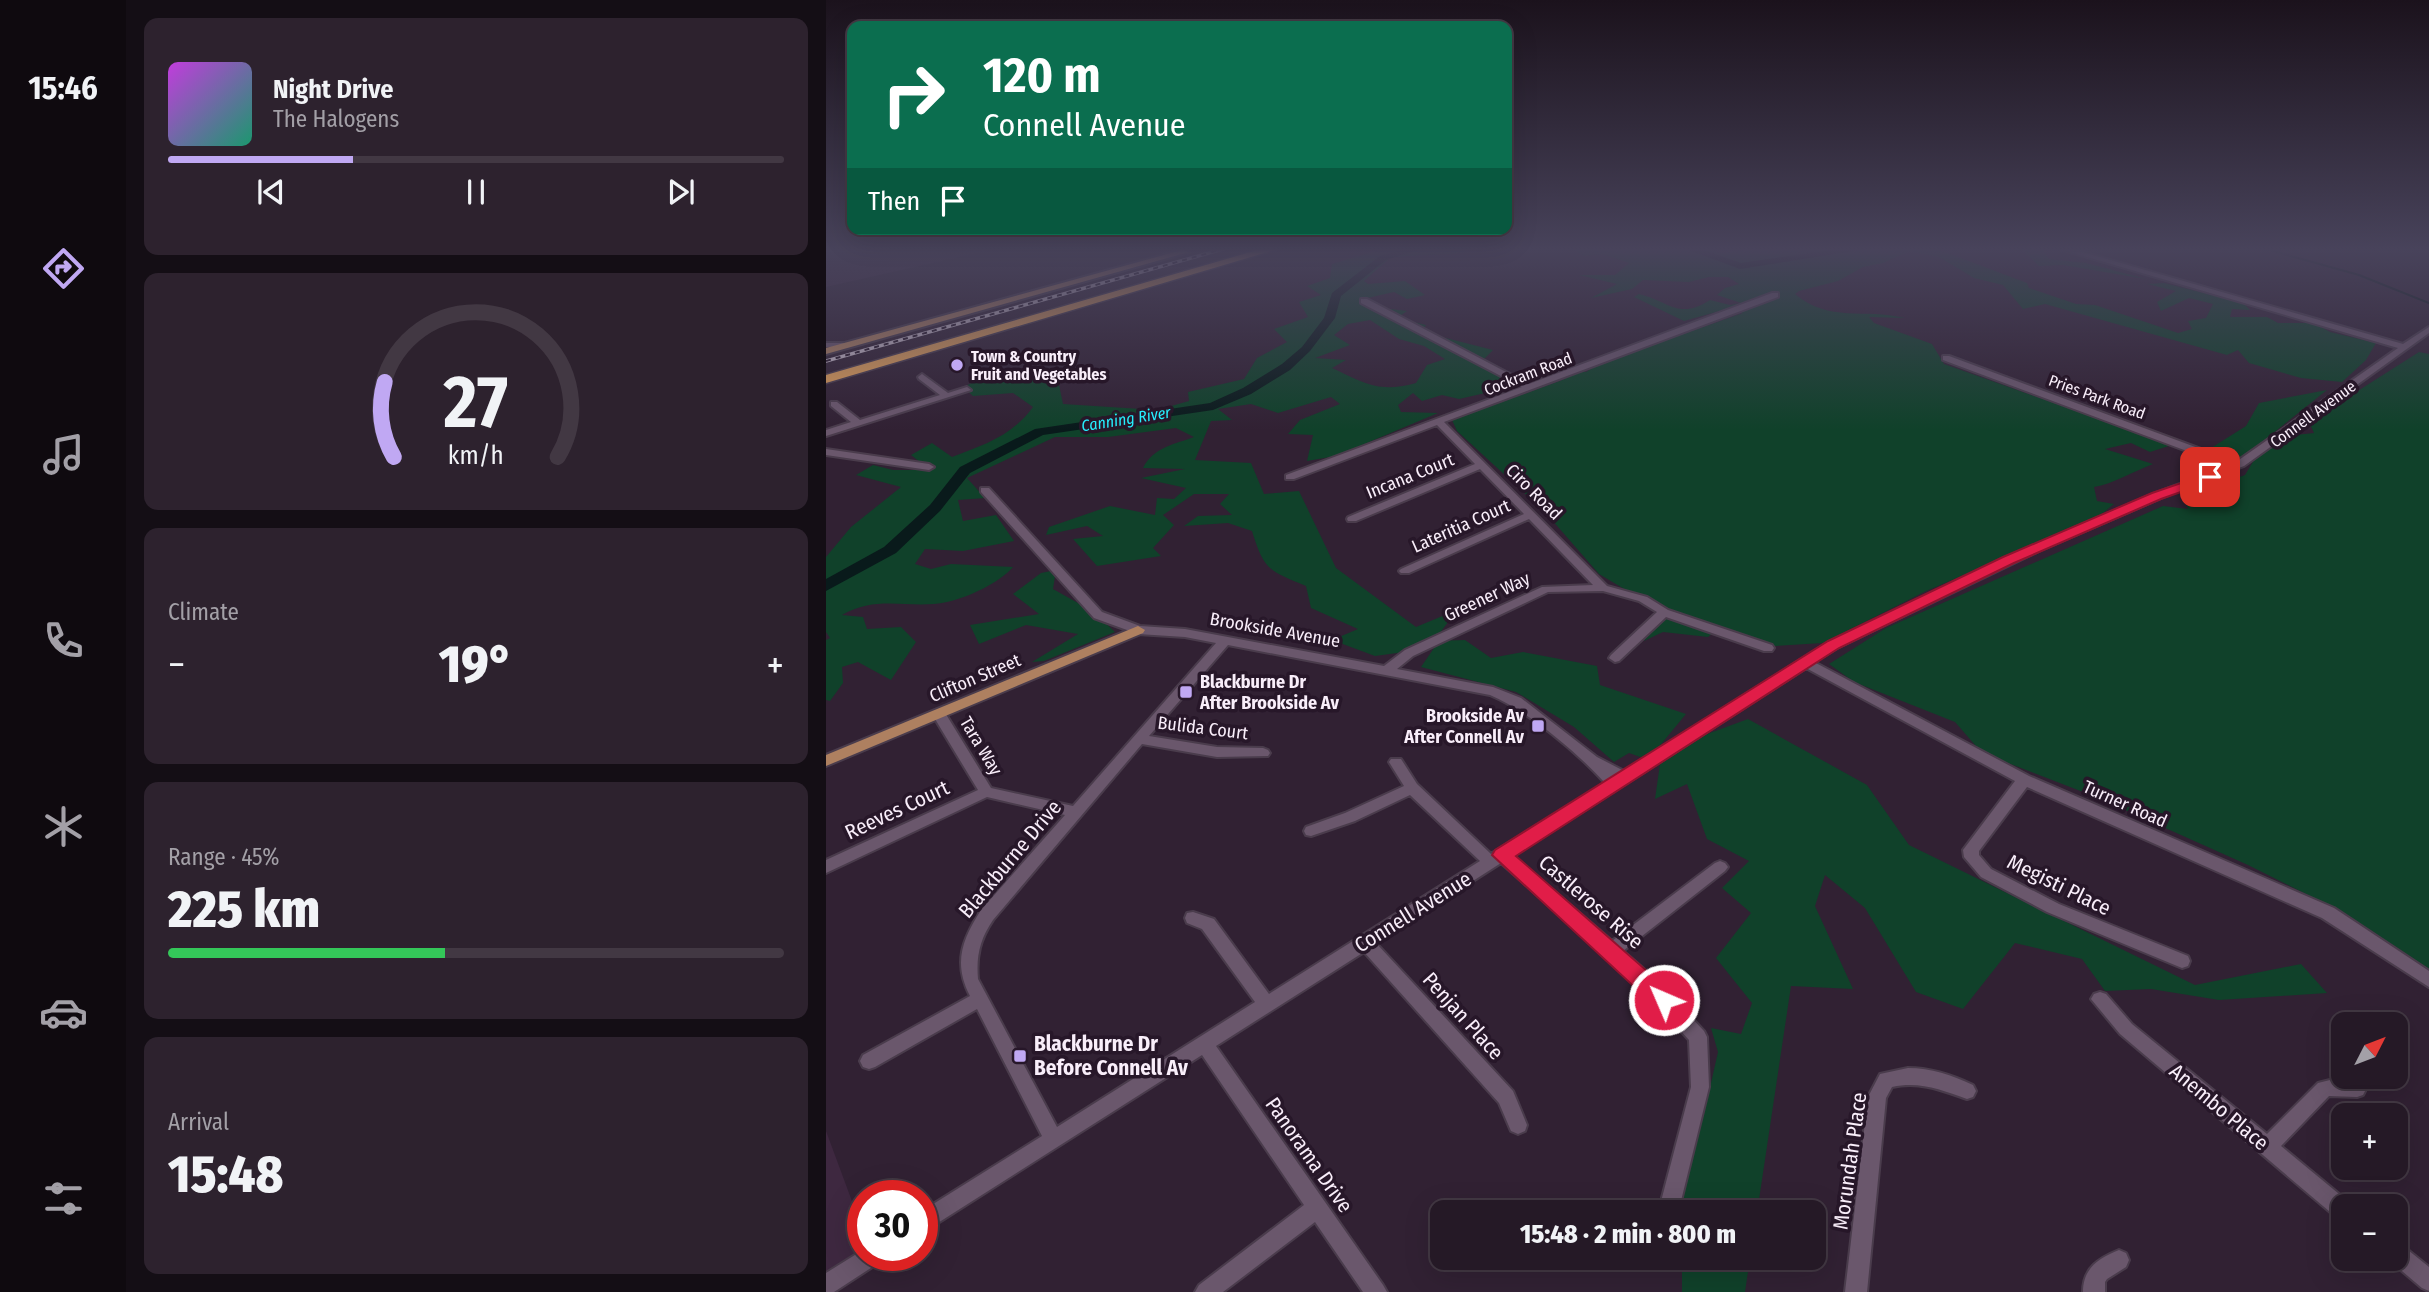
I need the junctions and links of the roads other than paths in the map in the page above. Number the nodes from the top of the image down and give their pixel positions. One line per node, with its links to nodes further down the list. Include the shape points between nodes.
1 (977, 309): 8 (main road)
2 (1053, 309): 9 (highway)
3 (1380, 309): 16 (street)
4 (1740, 309): 16 (street, Cockram Road)
5 (2273, 309): 10 (street)
6 (2429, 329): 10 (street, Connell Avenue)
7 (826, 345): 8 (street)
8 (849, 345): 11 (main road)
9 (924, 347): 13 (highway); 15 (highway)
10 (2405, 347): 25 (street, Connell Avenue)
11 (826, 351)
12 (1946, 358): 25 (street, Pries Park Road)
13 (826, 373)
14 (922, 377): 18 (street)
15 (826, 379)
16 (1530, 388): 20 (street, Cockram Road)
17 (967, 390): 18 (street)
18 (945, 394): 21 (street)
19 (834, 404): 21 (street)
20 (1438, 422): 24 (street, Ciro Road); 27 (street, Cockram Road)
21 (858, 423): 22 (street)
22 (826, 433)
23 (826, 452): 26 (street)
24 (1482, 465): 29 (street, Ciro Road); 30 (street, Incana Court)
25 (2237, 466): 31 (street, Connell Avenue, via 2146,500)
26 (929, 467)
27 (1290, 477)
28 (985, 490): 35 (street, Brookside Avenue, via 1098,615)
29 (1531, 514): 32 (street, Lateritia Court); 33 (street, Ciro Road)
30 (1352, 519)
31 (2036, 550): 39 (street, Connell Avenue, via 1857,632)
32 (1405, 571)
33 (1603, 588): 34 (street, Greener Way, via 1643,599); 40 (street, Greener Way, via 1546,589 1524,597 1409,653)
34 (1664, 612): 37 (street, Greener Way); 38 (street)
35 (1138, 630): 36 (street, Brookside Avenue); 41 (main road, Clifton Street)
36 (1225, 640): 40 (street, Brookside Avenue); 42 (street, Blackburne Drive)
37 (1768, 648)
38 (1615, 658)
39 (1804, 662): 46 (street, Connell Avenue); 47 (street, Turner Road)
40 (1387, 670): 46 (street, Brookside Avenue, via 1505,695)
41 (939, 714): 44 (main road, Clifton Street); 49 (street, Tara Way)
42 (1138, 739): 43 (street, Bulida Court, via 1217,752); 50 (street, Blackburne Drive)
43 (1263, 753)
44 (826, 761)
45 (1396, 762): 48 (street, Castlerose Rise)
46 (1619, 780): 52 (street, Connell Avenue)
47 (2024, 780): 58 (street, Megisti Place, via 1971,850 1977,865 2053,908); 59 (street, Turner Road, via 2328,913)
48 (1412, 788): 51 (street); 52 (street, Castlerose Rise)
49 (986, 792): 50 (street, Tara Way); 53 (street, Reeves Court)
50 (1076, 812): 60 (street, Blackburne Drive, via 973,935 967,956)
51 (1311, 831)
52 (1496, 859): 56 (street, Connell Avenue); 57 (street, Castlerose Rise)
53 (826, 867)
54 (1720, 867): 57 (street)
55 (1193, 918): 62 (street, via 1208,924)
56 (1365, 942): 62 (street, Connell Avenue); 67 (street, Penjan Place, via 1506,1097)
57 (1611, 951): 70 (street, Castlerose Rise, via 1698,1037 1700,1087)
58 (2182, 961)
59 (2429, 980)
60 (979, 999): 64 (street); 68 (street, Blackburne Drive)
61 (2100, 999): 69 (street, Anembo Place, via 2126,1030)
62 (1266, 1004): 63 (street, Connell Avenue)
63 (1204, 1044): 68 (street, Connell Avenue); 72 (street, Panorama Drive)
64 (869, 1061)
65 (2331, 1088): 69 (street)
66 (1967, 1091): 81 (street, Morundah Place, via 1940,1078 1906,1074 1886,1080 1877,1097)
67 (1518, 1125)
68 (1053, 1139): 73 (street, Connell Avenue)
69 (2267, 1147): 71 (street, Anembo Place)
70 (1671, 1200)
71 (2331, 1200)
72 (1318, 1207): 79 (street); 80 (street, Panorama Drive)
73 (938, 1213)
74 (2119, 1260): 82 (street, via 2099,1270)
75 (2408, 1263): 77 (street)
76 (848, 1271): 78 (street)
77 (2429, 1281)
78 (826, 1285)
79 (1206, 1292)
80 (1376, 1292)
81 (1856, 1292)
82 (2094, 1292)

